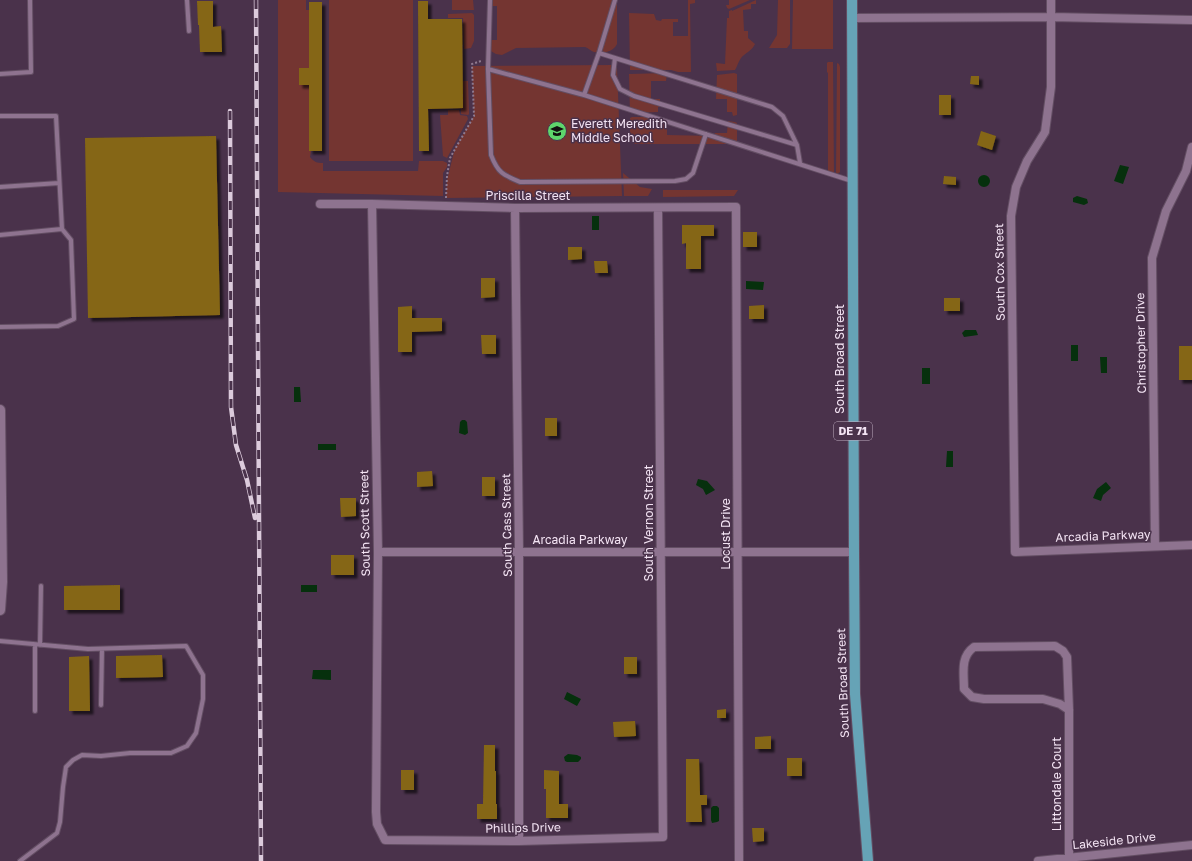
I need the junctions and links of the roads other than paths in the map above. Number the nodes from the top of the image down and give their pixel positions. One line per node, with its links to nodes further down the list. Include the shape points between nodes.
1 (30, 0): 14 (lane, via 31,72)
2 (187, 0): 10 (lane)
3 (490, 0): 13 (lane)
4 (615, 0): 11 (lane)
5 (852, 0): 8 (main road, South Broad Street / DE 71)
6 (1051, 0): 7 (street, South Cox Street)
7 (1051, 17): 8 (street); 9 (street); 42 (street, South Cox Street, via 1051,88 1046,132 1016,187 1011,216)
8 (852, 18): 22 (main road, South Broad Street / DE 71)
9 (1192, 20)
10 (189, 31)
11 (599, 53): 12 (lane); 15 (lane)
12 (615, 58): 18 (lane, via 772,106 783,116); 18 (lane, via 613,75 620,89 634,96)
13 (488, 69): 15 (lane); 17 (lane, via 491,155 496,168 520,182 686,179 693,173)
14 (0, 74)
15 (584, 95): 17 (lane)
16 (0, 116): 23 (lane, via 56,116)
17 (706, 134): 20 (lane)
18 (797, 145): 20 (lane)
19 (1192, 147): 21 (street, Christopher Drive)
20 (800, 163): 22 (lane)
21 (1189, 172): 34 (street, Christopher Drive, via 1166,211 1152,258)
22 (853, 181): 41 (main road, South Broad Street / DE 71)
23 (59, 183): 24 (lane); 30 (lane)
24 (0, 187)
25 (320, 204): 26 (street, Priscilla Street)
26 (372, 204): 28 (street, Priscilla Street); 37 (street, South Scott Street)
27 (736, 207): 29 (street, Priscilla Street); 40 (street, Locust Drive)
28 (514, 208): 29 (street, Priscilla Street); 38 (street, South Cass Street)
29 (658, 208): 39 (street, South Vernon Street)
30 (62, 229): 31 (lane); 32 (lane, via 71,240 74,319 58,326)
31 (0, 235)
32 (0, 327)
33 (0, 410): 36 (street)
34 (1155, 546): 35 (street, Arcadia Parkway); 42 (street, Arcadia Parkway)
35 (1192, 546)
36 (1, 552): 44 (street)
37 (378, 552): 38 (street, Arcadia Parkway); 53 (street, South Scott Street, via 376,812 377,824)
38 (519, 552): 39 (street, Arcadia Parkway); 54 (street, South Cass Street)
39 (661, 552): 40 (street, Arcadia Parkway); 52 (street, South Vernon Street)
40 (738, 552): 41 (street, Arcadia Parkway); 58 (street, Locust Drive)
41 (854, 552): 59 (main road, South Broad Street / DE 71, via 855,694)
42 (1016, 552)
43 (41, 586): 47 (lane)
44 (0, 610)
45 (0, 641): 46 (lane)
46 (35, 645): 47 (lane); 51 (lane)
47 (40, 645): 48 (lane)
48 (102, 649): 49 (lane); 57 (lane, via 186,646 203,676 203,699 196,733 187,746 171,753 82,755 73,760 66,767 57,833)
49 (101, 705)
50 (1069, 710): 50 (street, Littondale Court, via 1067,656 1055,646 974,647 964,658 964,689 972,697 1043,699 1060,704); 56 (street, Littondale Court)
51 (35, 711)
52 (663, 837): 54 (street, Phillips Drive)
53 (385, 840): 54 (street, Phillips Drive)
54 (519, 841)
55 (1192, 845): 56 (street, Lakeside Drive)
56 (1069, 858): 60 (street, Lakeside Drive)
57 (20, 861)
58 (739, 861)
59 (868, 861)
60 (1038, 861)

